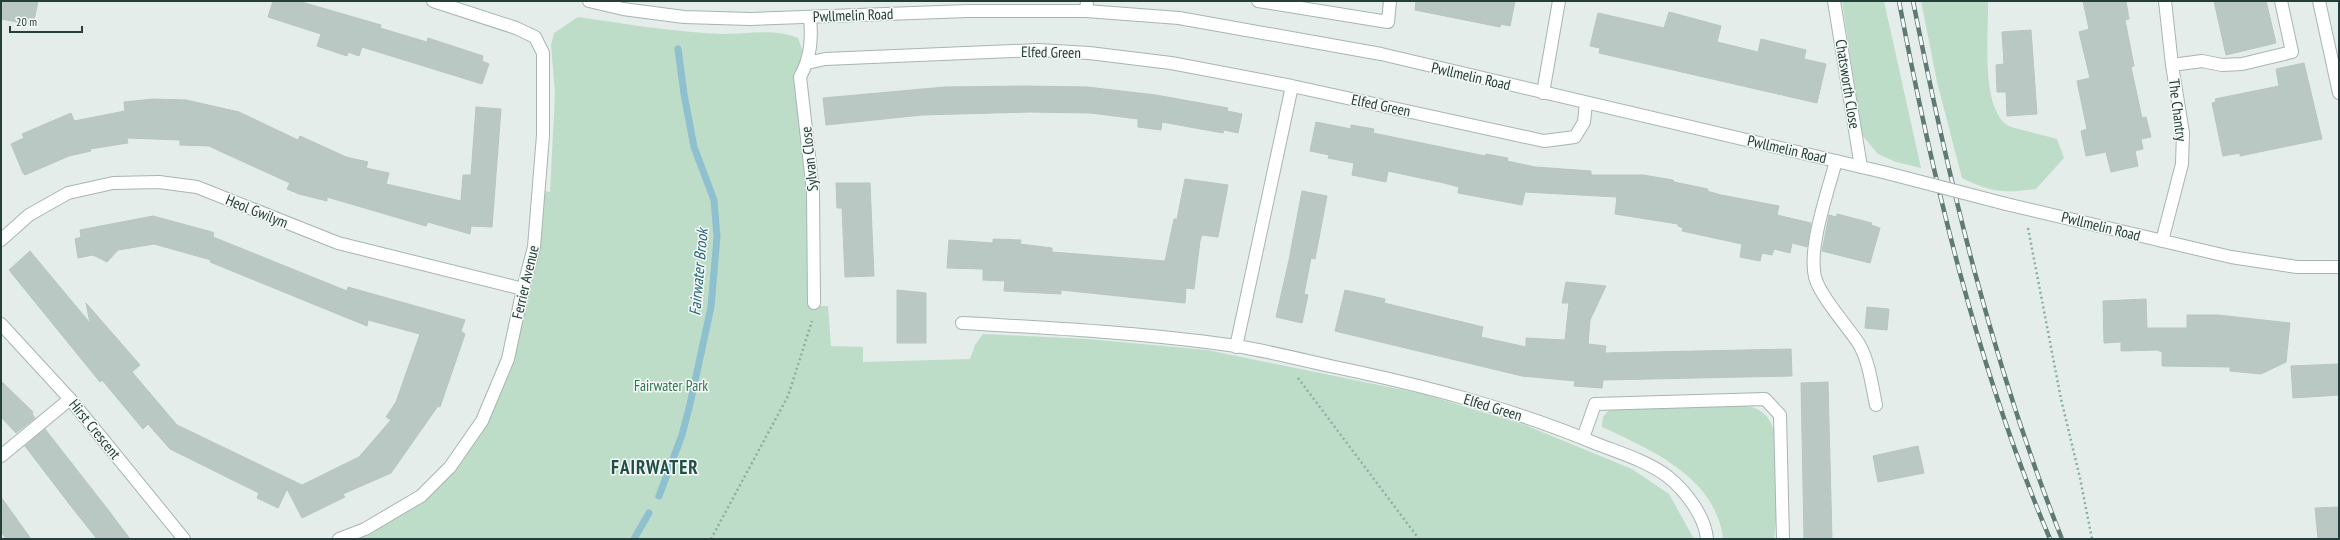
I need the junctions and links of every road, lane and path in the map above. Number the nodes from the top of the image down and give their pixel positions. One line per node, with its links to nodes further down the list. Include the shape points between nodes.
1 (433, 1): 10 (street)
2 (589, 1): 12 (street, Pwllmelin Road, via 624,9 684,17)
3 (1258, 1): 4 (street, via 1388,22)
4 (1390, 1)
5 (1559, 1): 16 (street)
6 (1834, 1): 20 (street, Chatsworth Close)
7 (2165, 1): 14 (street, The Chantry)
8 (2281, 1): 14 (street, via 2292,52 2242,64 2222,65 2202,61)
9 (2319, 1): 17 (street)
10 (465, 6): 25 (street, Ferrier Avenue, via 535,37 542,53 543,136 539,207 534,247)
11 (1086, 6): 12 (street, Pwllmelin Road); 16 (street, Pwllmelin Road, via 1179,18 1382,54)
12 (810, 17): 13 (street, Sylvan Close, via 812,40)
13 (807, 63): 15 (street, Elfed Green, via 825,58 1038,50 1171,63); 26 (street, Sylvan Close, via 800,77 812,191)
14 (2172, 65): 23 (street, The Chantry, via 2183,133 2182,164)
15 (1292, 86): 18 (street, Elfed Green, via 1544,141 1575,137 1584,122); 29 (street)
16 (1543, 93): 18 (street, Pwllmelin Road)
17 (2339, 93)
18 (1586, 103): 19 (street, Pwllmelin Road)
19 (1836, 161): 20 (street, Pwllmelin Road); 32 (street, via 1815,248 1815,278 1860,345)
20 (1861, 167): 21 (street, Pwllmelin Road, bridge)
21 (2024, 208): 23 (street, Pwllmelin Road); 41 (path, via 2061,399)
22 (1, 240): 25 (street, Heol Gwilym, via 29,215 68,193 113,183 159,182 197,187 338,243)
23 (2162, 241): 24 (street, Pwllmelin Road, via 2231,257 2297,267)
24 (2339, 267)
25 (523, 289): 36 (street, Ferrier Avenue, via 508,359 496,392 482,421 450,466 421,496 364,529)
26 (814, 303): 37 (path, via 814,316 788,396)
27 (962, 323): 29 (street, Elfed Green, via 1093,330)
28 (1, 324): 31 (street, Hirst Crescent)
29 (1236, 346): 30 (street, Elfed Green)
30 (1281, 356): 33 (street, Elfed Green, via 1415,384 1511,411); 38 (path)
31 (70, 399): 34 (street); 35 (street, Hirst Crescent)
32 (1876, 405)
33 (1583, 438): 39 (street, Elfed Green, via 1640,461 1666,475 1696,508); 40 (street, via 1595,404 1765,399 1780,415)
34 (1, 456)
35 (184, 539)
36 (339, 539)
37 (710, 539)
38 (1419, 539)
39 (1707, 539)
40 (1783, 539)
41 (2092, 539)

